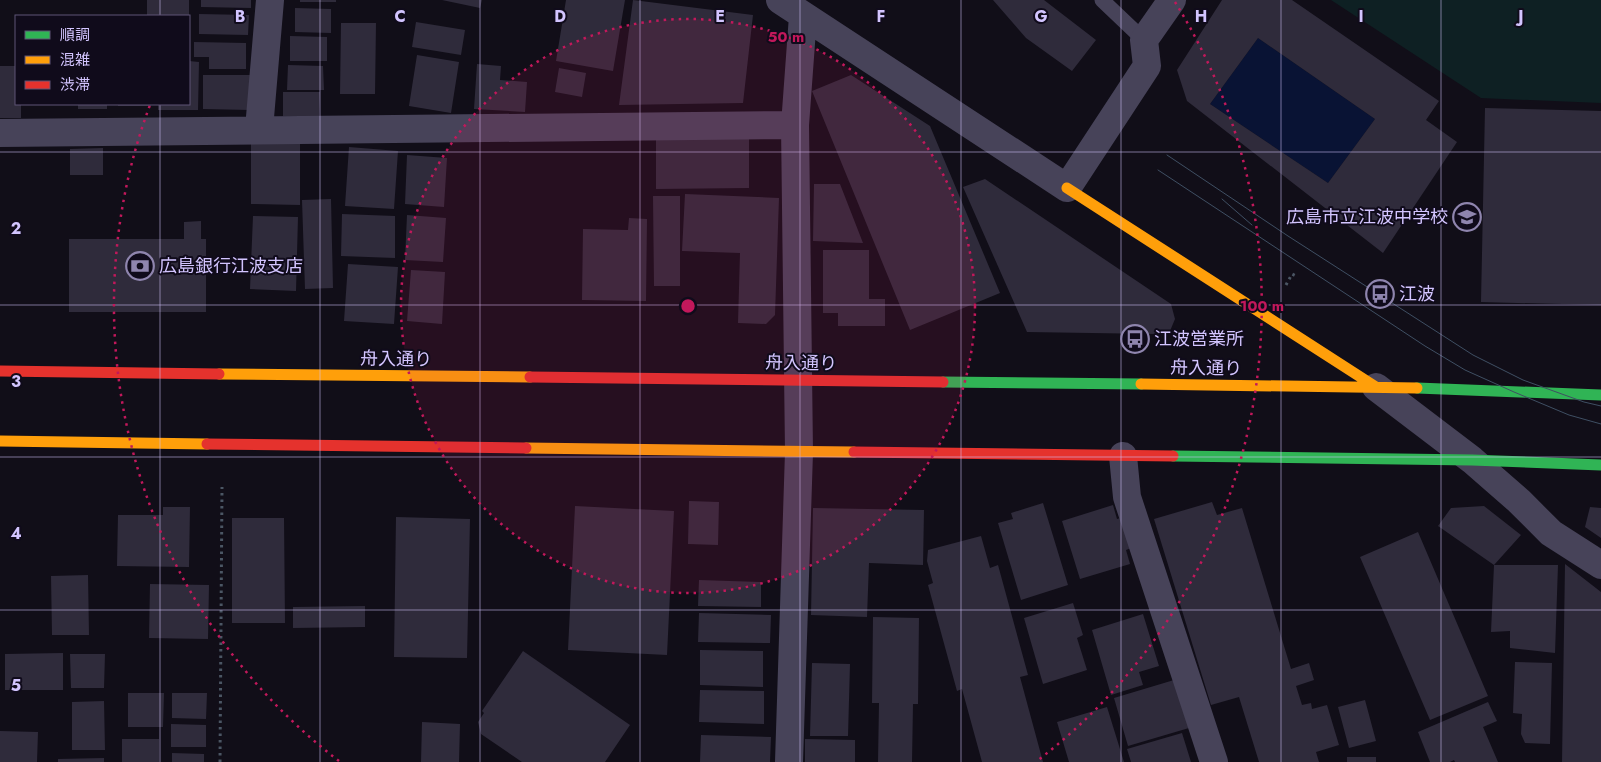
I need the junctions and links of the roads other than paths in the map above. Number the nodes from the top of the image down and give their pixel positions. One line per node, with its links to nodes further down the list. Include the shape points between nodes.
1 (270, 0): 8 (street)
2 (780, 0): 5 (street)
3 (1102, 0): 6 (lane)
4 (1172, 0): 6 (street)
5 (803, 16): 7 (street); 10 (street)
6 (1144, 40): 10 (street, via 1147,66)
7 (795, 124): 8 (street); 12 (street)
8 (259, 129): 9 (street)
9 (0, 133)
10 (1067, 188): 13 (street)
11 (0, 371): 12 (street, 舟入通り)
12 (799, 381): 13 (street, 舟入通り); 16 (street)
13 (1376, 387): 14 (street, 舟入通り); 18 (street)
14 (1601, 395)
15 (0, 441): 16 (street)
16 (799, 452): 17 (street); 21 (street)
17 (1123, 456): 18 (street); 22 (street, via 1127,497)
18 (1472, 460): 19 (street); 20 (street, via 1551,532)
19 (1601, 465)
20 (1601, 565)
21 (789, 762)
22 (1214, 762)

